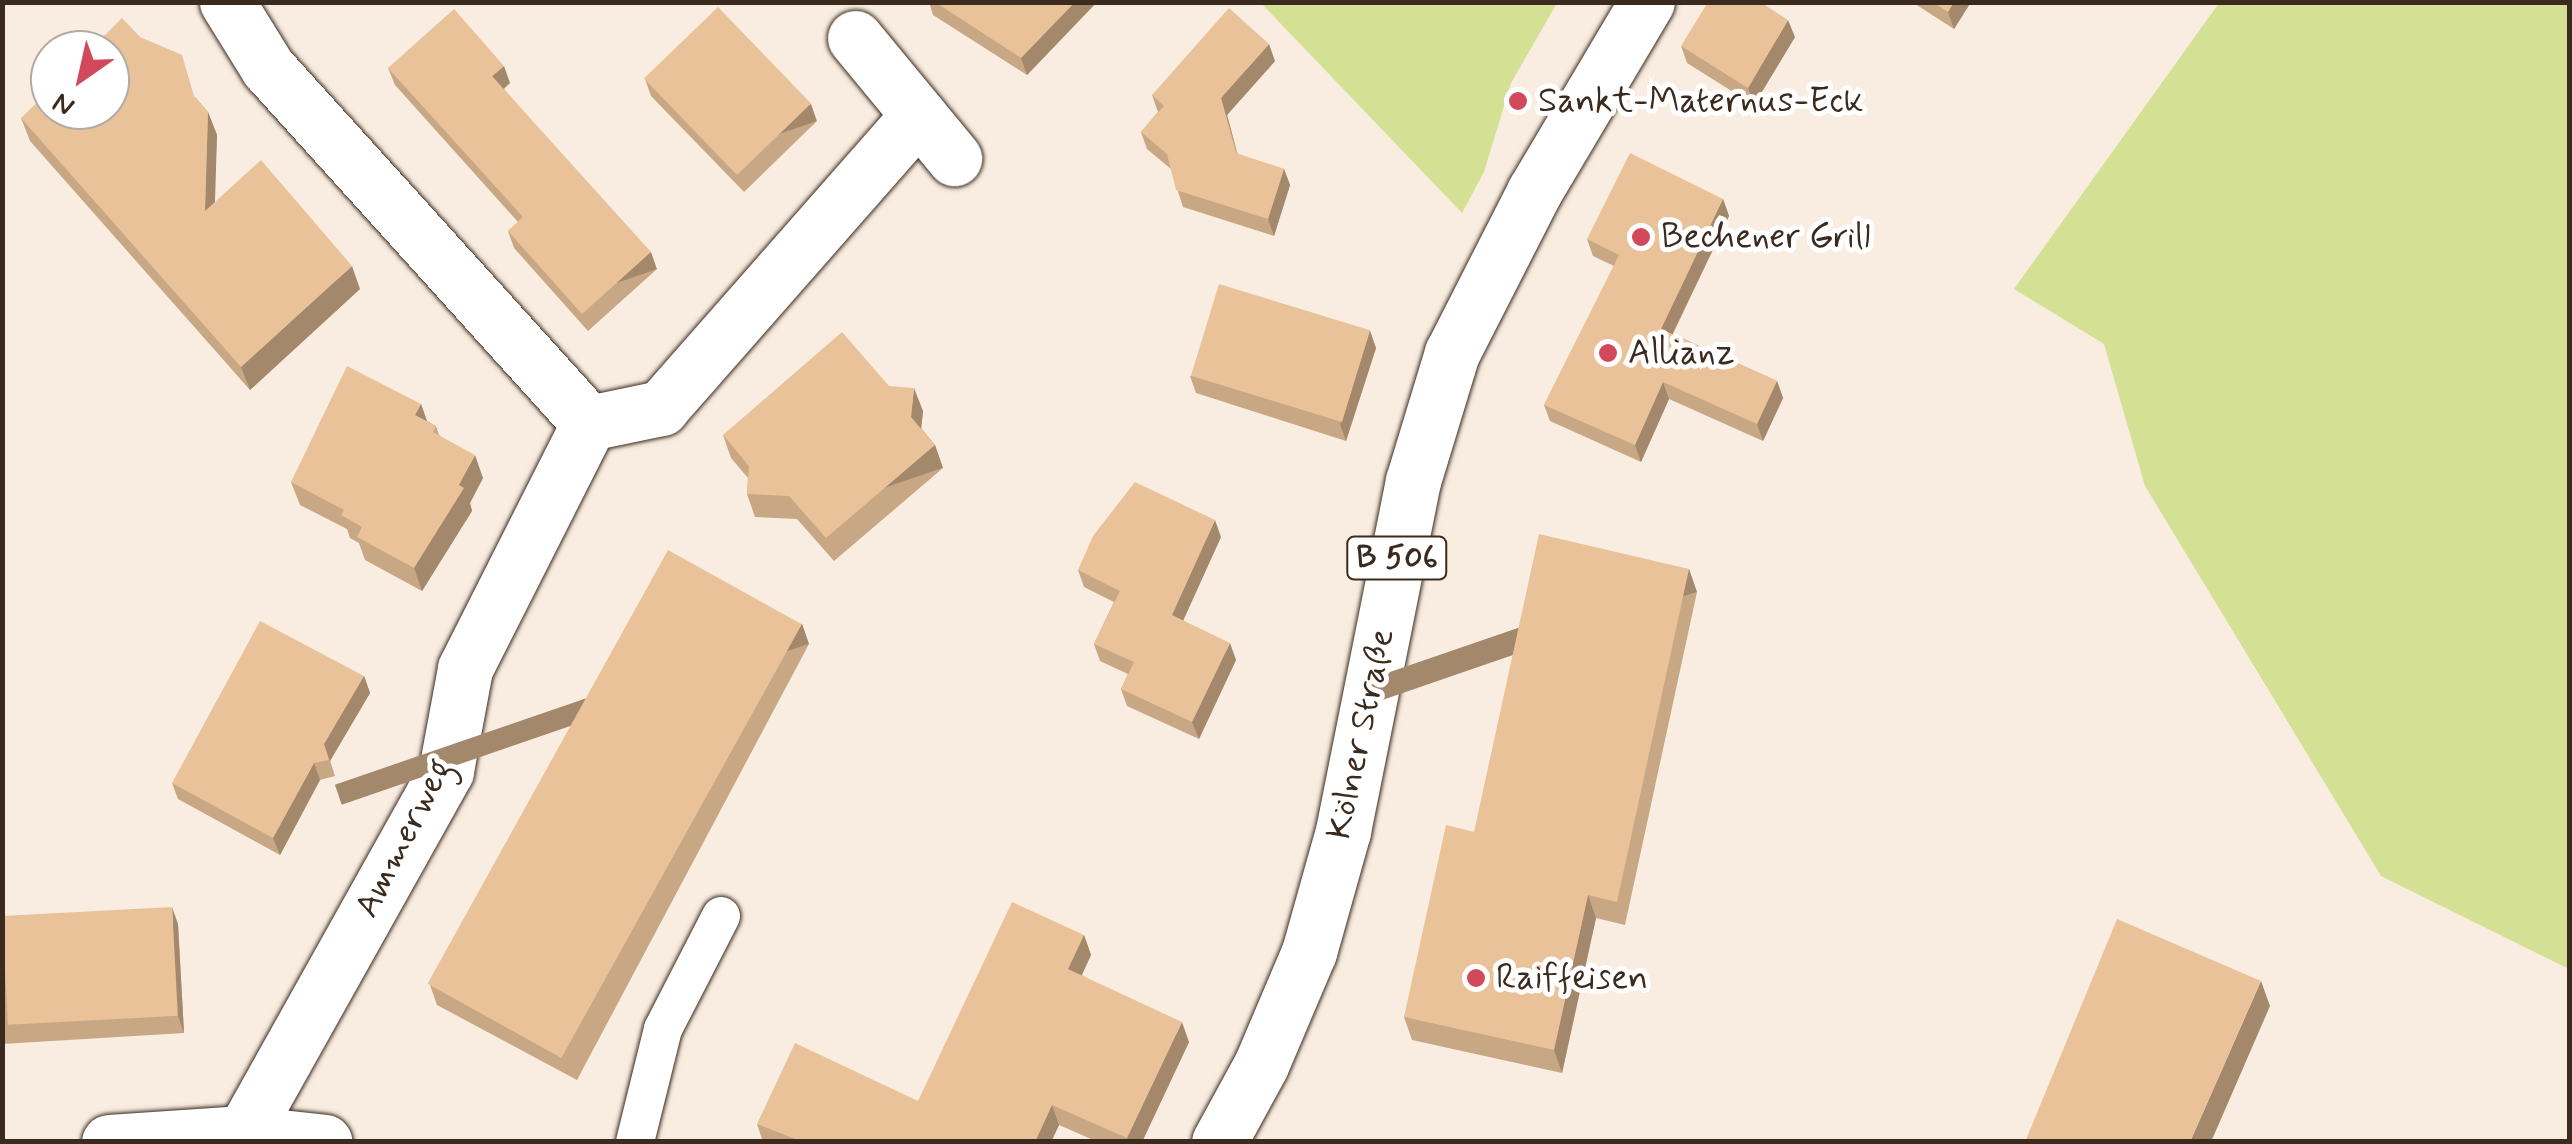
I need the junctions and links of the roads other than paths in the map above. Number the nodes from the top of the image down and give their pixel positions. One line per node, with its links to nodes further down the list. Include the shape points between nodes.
1 (226, 2): 6 (street, via 268,68)
2 (1647, 2): 12 (street, Kölner Straße / B 506, via 1525,209 1452,353 1413,481 1343,832 1309,952 1261,1066)
3 (856, 38): 4 (street)
4 (918, 115): 5 (street); 6 (street, via 661,408)
5 (954, 158)
6 (589, 423): 8 (street, Ammerweg, via 465,669 446,771)
7 (721, 916): 11 (lane, via 662,1029)
8 (244, 1134): 9 (street); 10 (street)
9 (128, 1141)
10 (325, 1142)
11 (636, 1142)
12 (1219, 1142)

